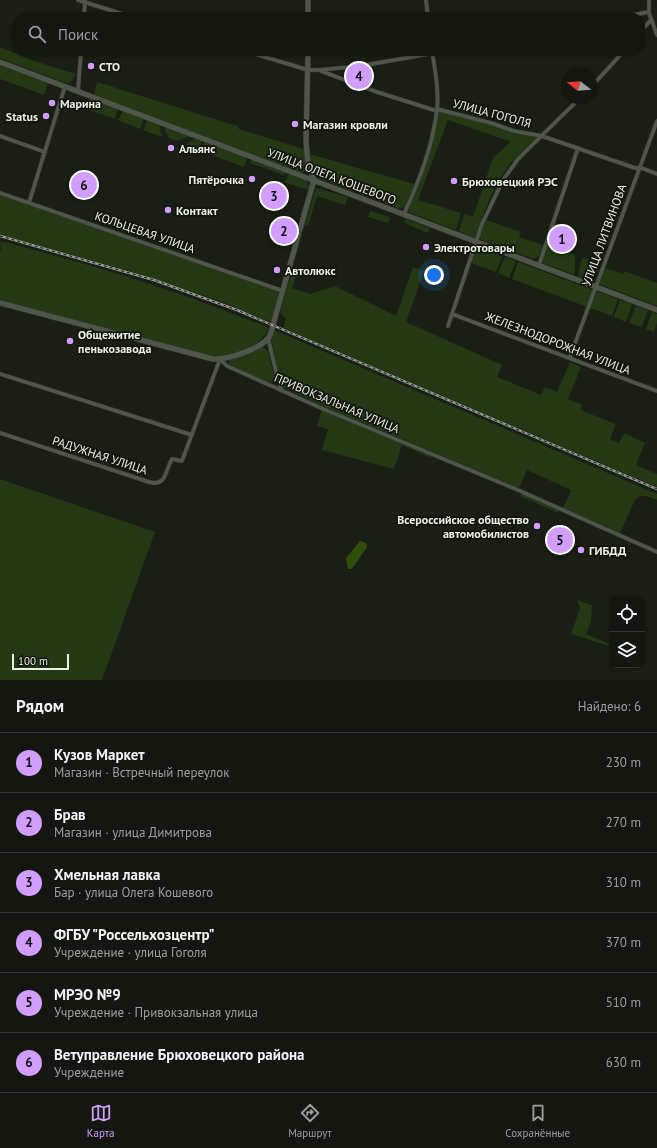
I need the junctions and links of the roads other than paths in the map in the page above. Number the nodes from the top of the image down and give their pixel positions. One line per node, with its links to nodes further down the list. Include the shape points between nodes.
1 (78, 0): 5 (street)
2 (308, 0): 8 (main road)
3 (426, 0): 9 (street)
4 (649, 0): 10 (street)
5 (85, 1): 6 (street); 7 (street)
6 (84, 12)
7 (117, 12)
8 (308, 12)
9 (427, 12)
10 (649, 12): 11 (street); 12 (street)
11 (645, 13)
12 (651, 20): 13 (street); 14 (street)
13 (645, 27)
14 (657, 35)
15 (81, 56): 26 (street)
16 (262, 56): 22 (street, УЛИЦА ГОГОЛЯ)
17 (308, 56): 22 (main road)
18 (411, 56): 23 (street, УЛИЦА ГОГОЛЯ, via 360,66)
19 (433, 56): 28 (street)
20 (619, 56): 24 (street)
21 (0, 62): 25 (main road, УЛИЦА ОЛЕГА КОШЕВОГО)
22 (308, 70): 23 (street, УЛИЦА ГОГОЛЯ); 36 (main road, via 306,142 308,162)
23 (319, 70): 28 (street, УЛИЦА ГОГОЛЯ, via 377,92)
24 (597, 80)
25 (65, 86): 26 (main road, УЛИЦА ОЛЕГА КОШЕВОГО); 33 (street)
26 (78, 91): 36 (main road, УЛИЦА ОЛЕГА КОШЕВОГО)
27 (574, 104): 31 (street, УЛИЦА ГОГОЛЯ)
28 (437, 110): 31 (street, УЛИЦА ГОГОЛЯ); 39 (street, via 426,158)
29 (657, 121): 34 (street, УЛИЦА ЛИТВИНОВА)
30 (0, 136): 33 (street)
31 (542, 136): 32 (street, УЛИЦА ГОГОЛЯ); 40 (street, УЛИЦА ГОГОЛЯ, via 511,167 497,192)
32 (578, 148): 34 (street, УЛИЦА ГОГОЛЯ); 41 (street)
33 (45, 152): 38 (street)
34 (639, 168): 35 (street, УЛИЦА ГОГОЛЯ); 42 (street, УЛИЦА ЛИТВИНОВА)
35 (657, 174)
36 (314, 180): 39 (main road, УЛИЦА ОЛЕГА КОШЕВОГО); 43 (main road)
37 (0, 193): 38 (street, КОЛЬЦЕВАЯ УЛИЦА)
38 (29, 202): 43 (street, КОЛЬЦЕВАЯ УЛИЦА)
39 (404, 214): 40 (main road, УЛИЦА ОЛЕГА КОШЕВОГО)
40 (476, 242): 41 (main road, УЛИЦА ОЛЕГА КОШЕВОГО); 46 (street)
41 (539, 265): 42 (main road, УЛИЦА ОЛЕГА КОШЕВОГО)
42 (596, 286): 45 (main road, УЛИЦА ОЛЕГА КОШЕВОГО); 51 (street, УЛИЦА ЛИТВИНОВА)
43 (283, 291): 48 (main road)
44 (0, 305): 52 (main road, ПРИВОКЗАЛЬНАЯ УЛИЦА)
45 (657, 310)
46 (452, 314): 47 (street); 51 (street, ЖЕЛЕЗНОДОРОЖНАЯ УЛИЦА)
47 (448, 326)
48 (268, 338): 49 (main road); 50 (street)
49 (258, 346): 50 (street, via 266,346); 52 (main road)
50 (271, 350): 54 (street)
51 (570, 357): 55 (street, ЖЕЛЕЗНОДОРОЖНАЯ УЛИЦА)
52 (220, 360): 54 (street, ПРИВОКЗАЛЬНАЯ УЛИЦА, via 226,366); 57 (street)
53 (0, 374): 57 (street)
54 (282, 390): 58 (street, ПРИВОКЗАЛЬНАЯ УЛИЦА)
55 (657, 391)
56 (0, 433): 57 (street, РАДУЖНАЯ УЛИЦА, via 152,483 163,480 172,460 182,461)
57 (192, 435)
58 (657, 552)

